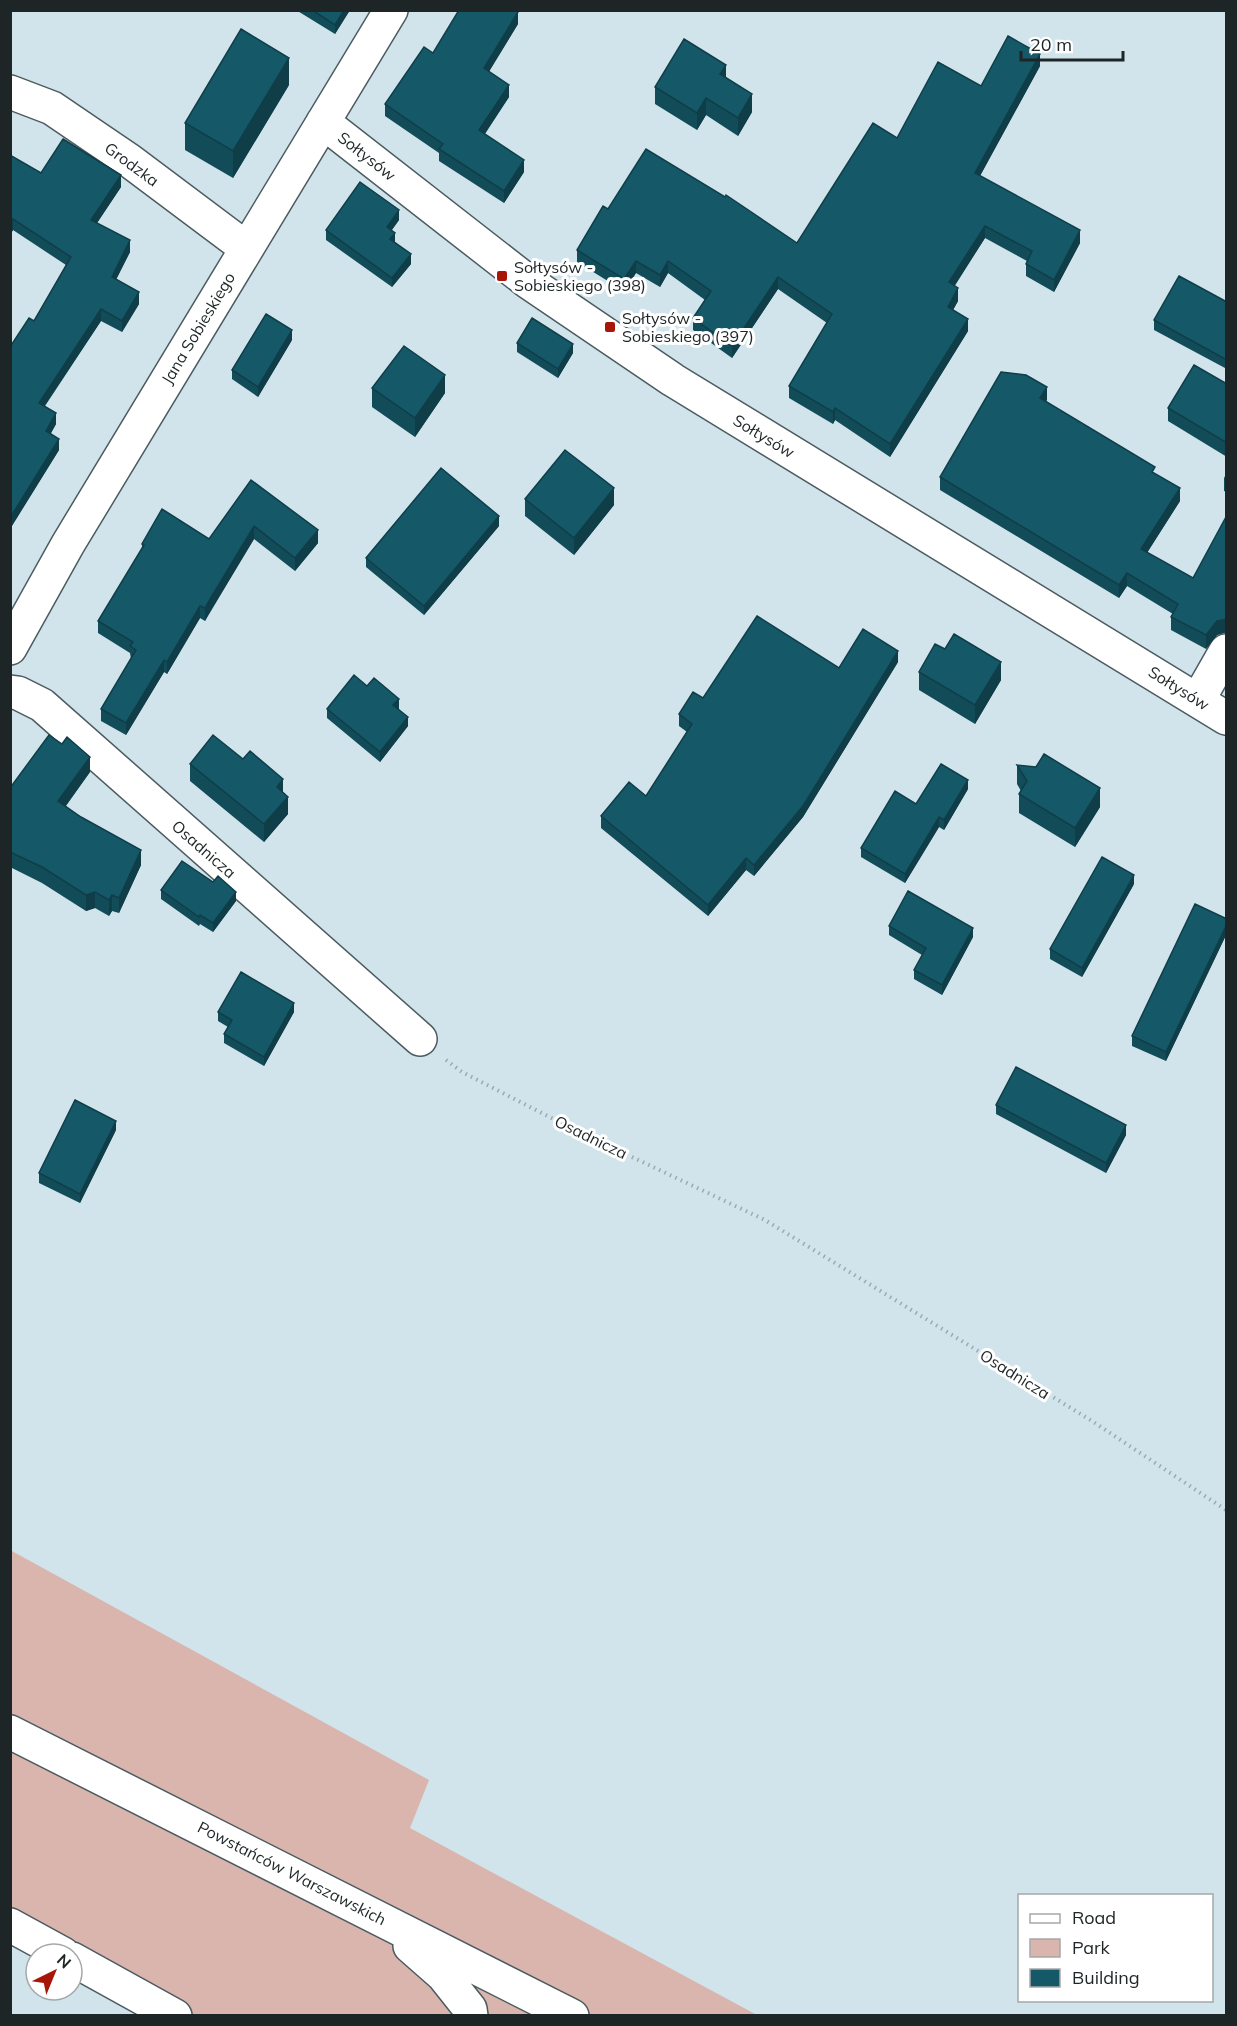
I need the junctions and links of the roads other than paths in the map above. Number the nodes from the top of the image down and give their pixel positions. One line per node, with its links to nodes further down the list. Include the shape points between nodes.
1 (390, 10): 3 (street, Jana Sobieskiego)
2 (10, 92): 4 (street, Grodzka, via 52,108)
3 (323, 122): 4 (street, Jana Sobieskiego); 8 (street, Sołtysów, via 527,281 674,381)
4 (246, 248): 5 (street, Jana Sobieskiego)
5 (10, 648)
6 (1227, 651): 8 (street)
7 (10, 692): 10 (street, Osadnicza, via 42,705)
8 (1198, 700): 9 (street, Sołtysów)
9 (1227, 718)
10 (420, 1039)
11 (10, 1732): 12 (street, Powstańców Warszawskich)
12 (372, 1913): 17 (street, via 443,1975 470,2009); 18 (street, Powstańców Warszawskich)
13 (10, 1925): 14 (street)
14 (41, 1942)
15 (84, 1966): 16 (street)
16 (175, 2016)
17 (471, 2016)
18 (573, 2016)

